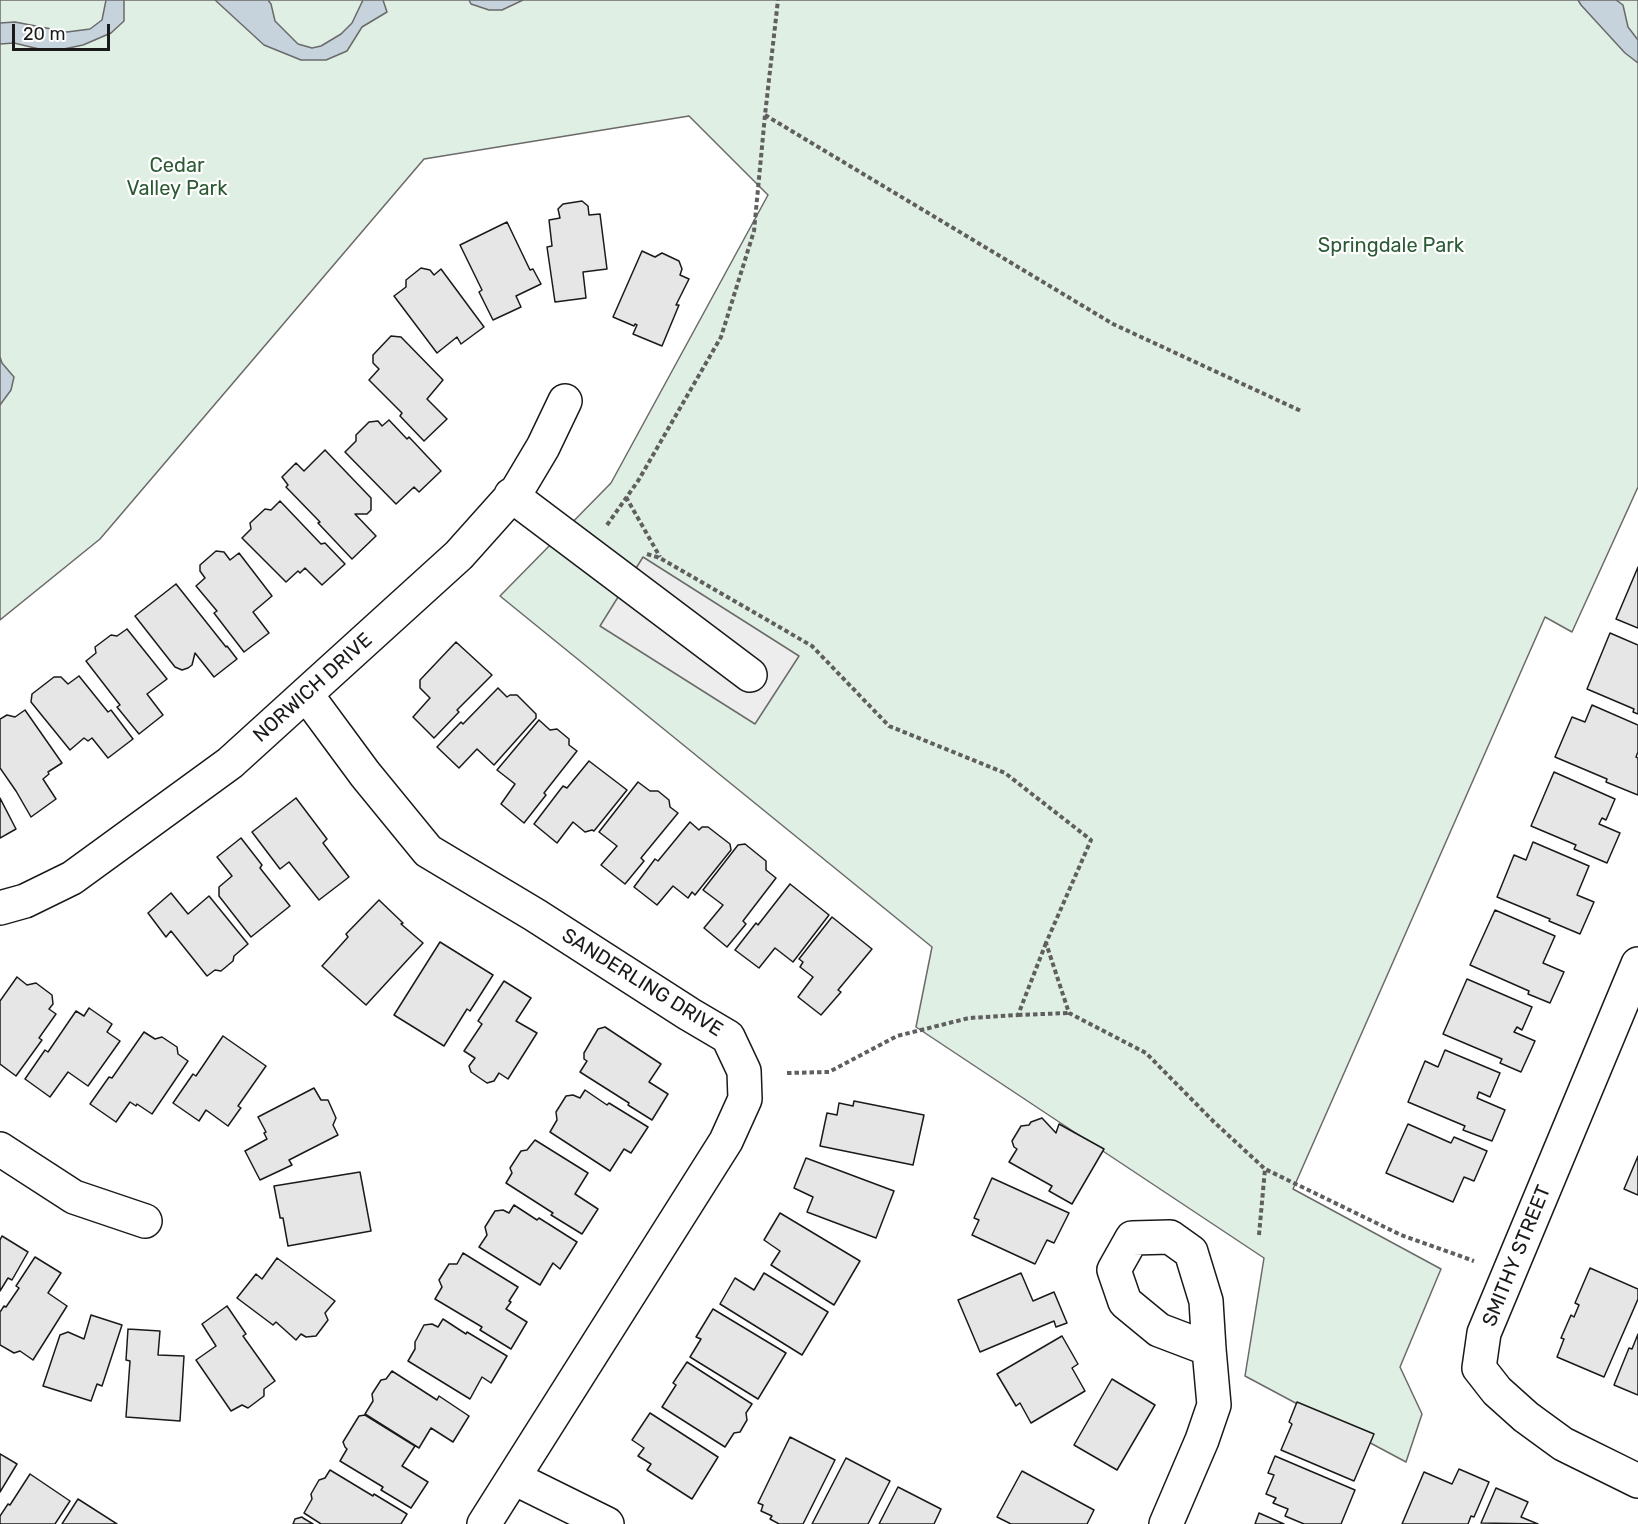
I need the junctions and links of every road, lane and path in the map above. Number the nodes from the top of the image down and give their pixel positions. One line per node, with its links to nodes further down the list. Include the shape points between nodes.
1 (778, 0): 2 (path)
2 (765, 115): 4 (path, via 1113,324); 6 (path, via 754,231 721,337)
3 (566, 400): 5 (street, NORWICH DRIVE, via 543,447)
4 (1301, 411)
5 (511, 495): 7 (street); 11 (street, NORWICH DRIVE, via 459,555)
6 (626, 497): 7 (path); 9 (path)
7 (585, 550): 10 (street)
8 (639, 551): 9 (path)
9 (660, 558): 13 (path, via 812,646 889,726 1005,773 1091,840)
10 (750, 675)
11 (306, 694): 12 (street, NORWICH DRIVE, via 230,763 72,878 25,902); 25 (street, SANDERLING DRIVE, via 428,851 728,1037 744,1071 745,1098 726,1141)
12 (0, 908)
13 (1046, 942): 16 (path); 17 (path)
14 (1638, 964): 15 (street, SMITHY STREET)
15 (1631, 1000): 26 (street, SMITHY STREET, via 1485,1333 1479,1368 1497,1391 1554,1437)
16 (1069, 1013): 17 (path); 20 (path, via 1146,1053)
17 (1018, 1015): 18 (path, via 969,1018 897,1036 829,1072)
18 (787, 1073)
19 (0, 1149): 21 (street, via 74,1197)
20 (1265, 1169): 22 (path); 23 (path, via 1401,1234)
21 (144, 1221)
22 (1259, 1235)
23 (1474, 1260)
24 (1209, 1349): 29 (street, via 1214,1405)
25 (514, 1478): 27 (street, SANDERLING DRIVE); 28 (street)
26 (1638, 1481)
27 (484, 1524)
28 (607, 1524)
29 (1166, 1524)

